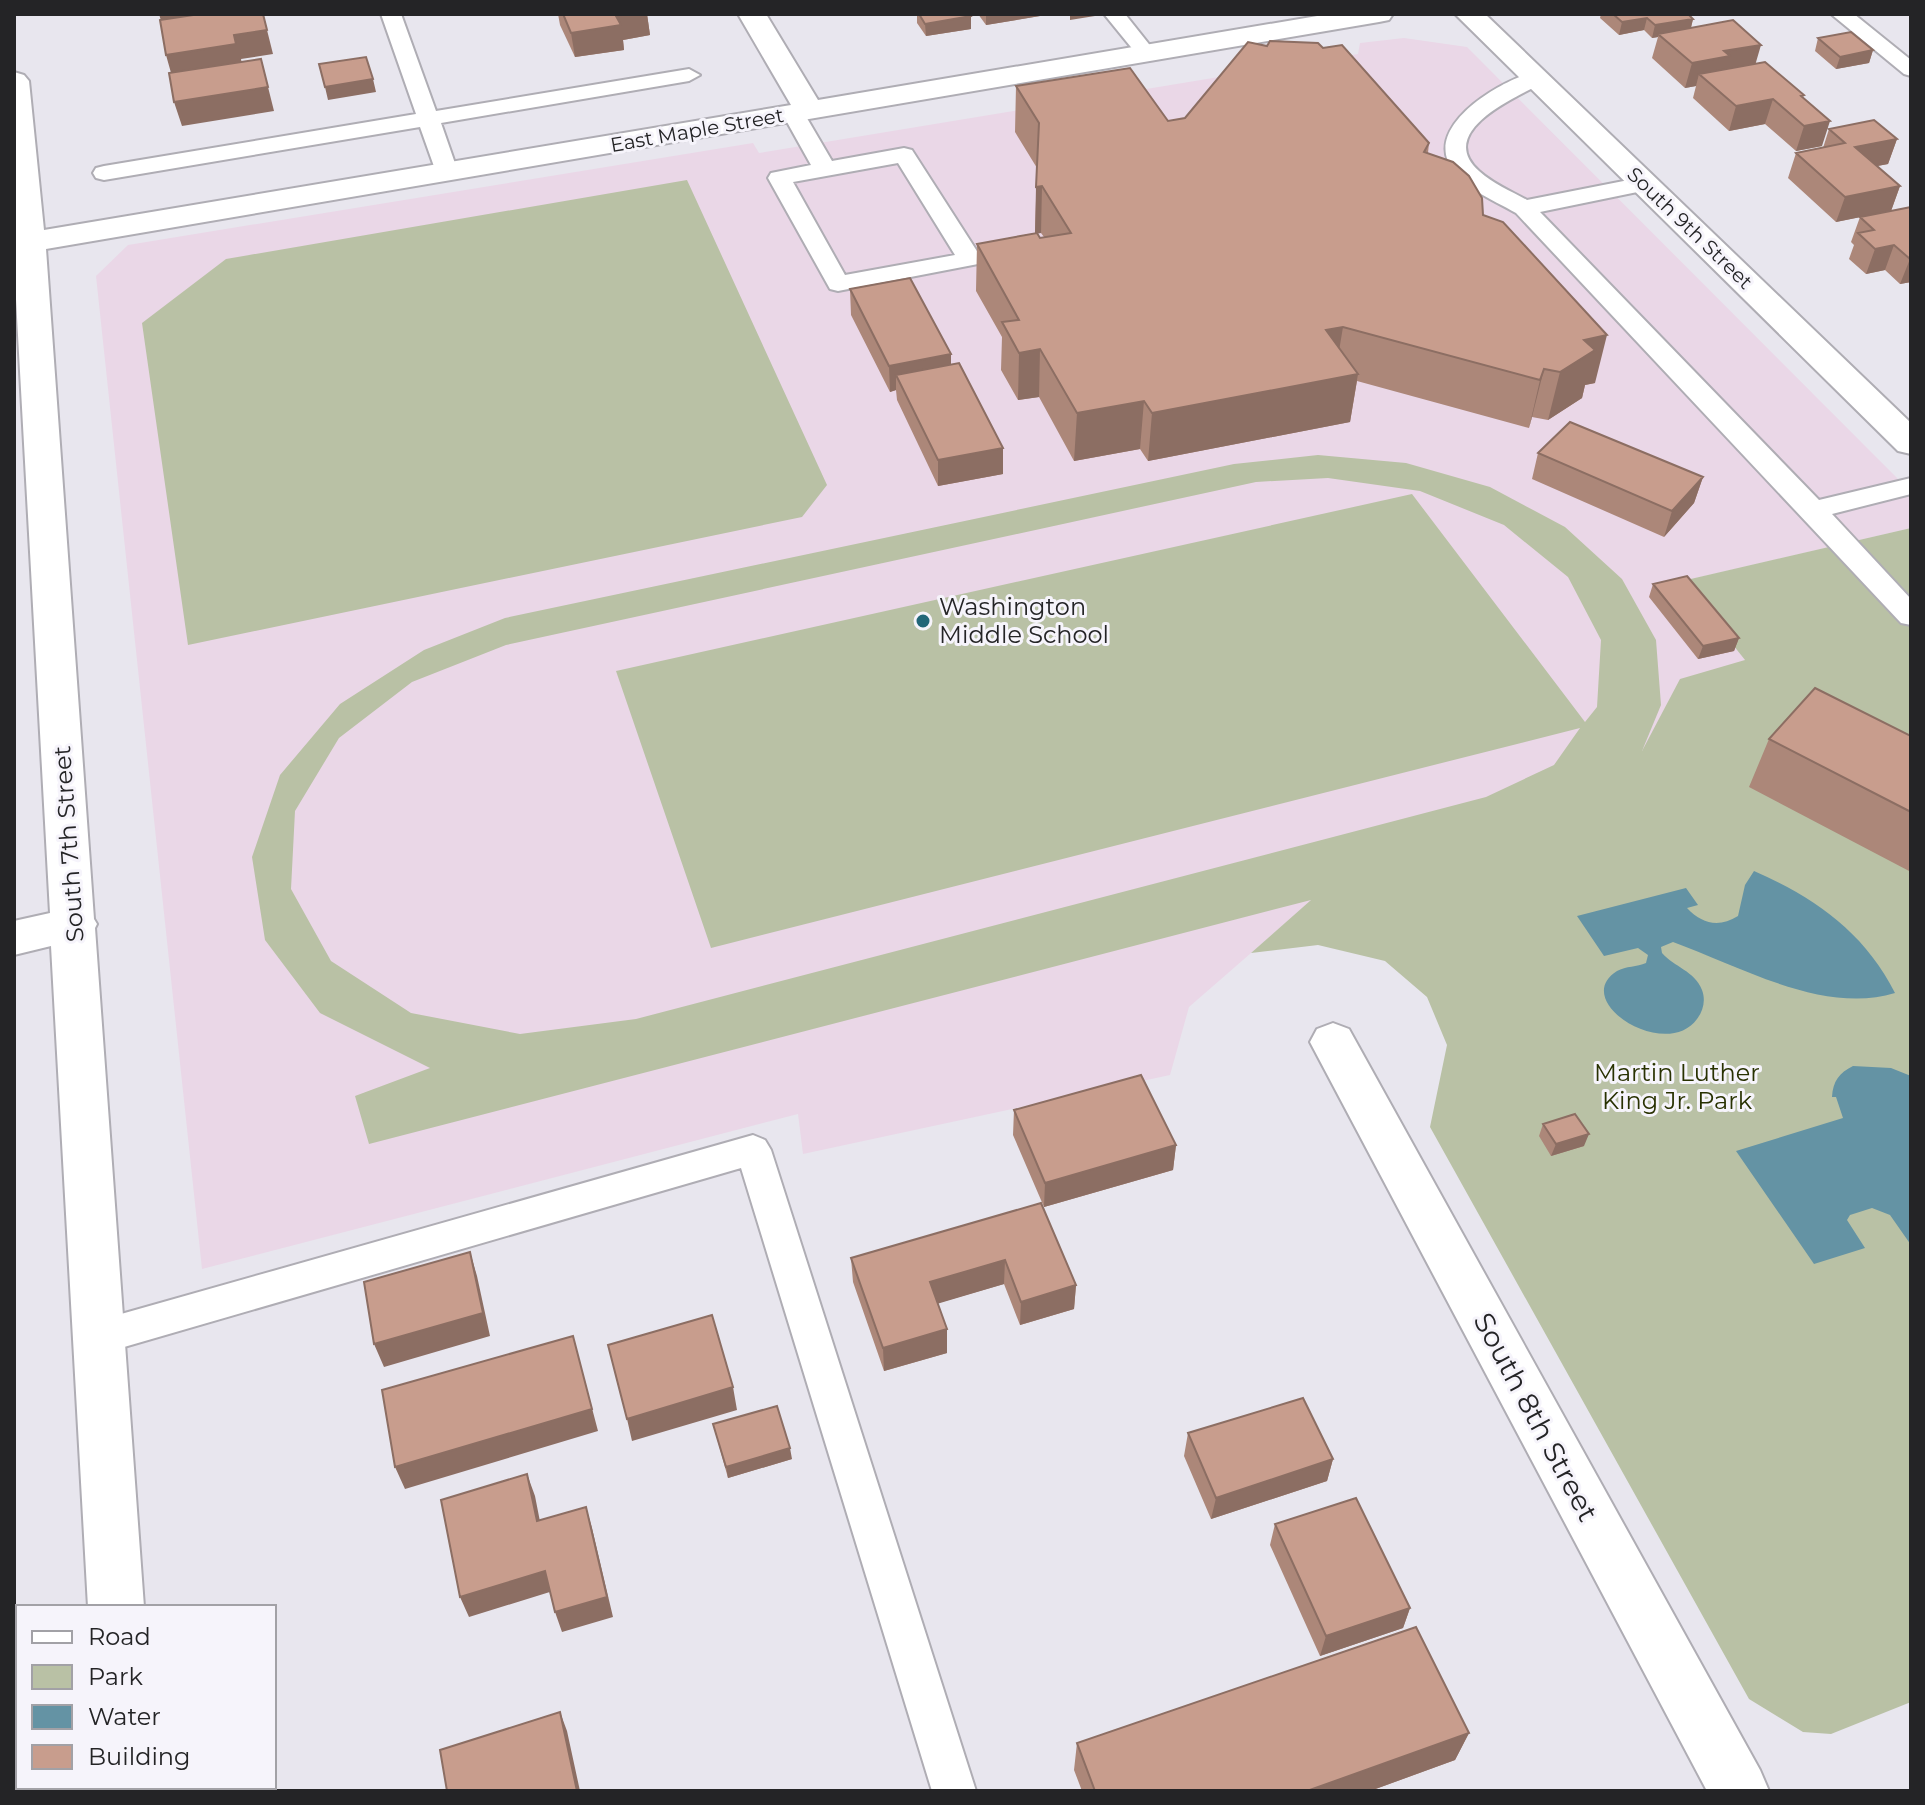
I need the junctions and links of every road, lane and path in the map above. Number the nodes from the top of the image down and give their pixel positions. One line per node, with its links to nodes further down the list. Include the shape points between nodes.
1 (391, 14): 13 (lane)
2 (752, 14): 12 (street)
3 (1114, 14): 7 (lane)
4 (1379, 14): 7 (street, East Maple Street)
5 (1469, 14): 10 (street, South 9th Street)
6 (1841, 14): 8 (lane)
7 (1146, 53): 12 (street, East Maple Street)
8 (1911, 70)
9 (689, 75): 13 (lane)
10 (1535, 78): 17 (street, South 9th Street); 18 (lane, via 1477,110 1460,129 1455,147 1459,162 1482,183)
11 (14, 81): 19 (street, South 7th Street)
12 (801, 112): 14 (lane); 15 (street, East Maple Street)
13 (428, 119): 15 (lane); 16 (lane)
14 (825, 169): 14 (lane, via 779,178 838,284 970,259 904,155)
15 (447, 172): 19 (street, East Maple Street)
16 (104, 173)
17 (1644, 184): 18 (lane); 20 (street, South 9th Street)
18 (1524, 208): 22 (lane)
19 (22, 244): 24 (street, South 7th Street)
20 (1911, 443)
21 (1911, 486): 22 (lane)
22 (1813, 510): 23 (lane)
23 (1911, 616)
24 (75, 924): 25 (street); 27 (street, South 7th Street)
25 (14, 938)
26 (1333, 1042): 30 (street, South 8th Street)
27 (100, 1337): 28 (street, South 7th Street); 29 (lane, via 753,1150)
28 (116, 1605)
29 (954, 1791)
30 (1739, 1791)

